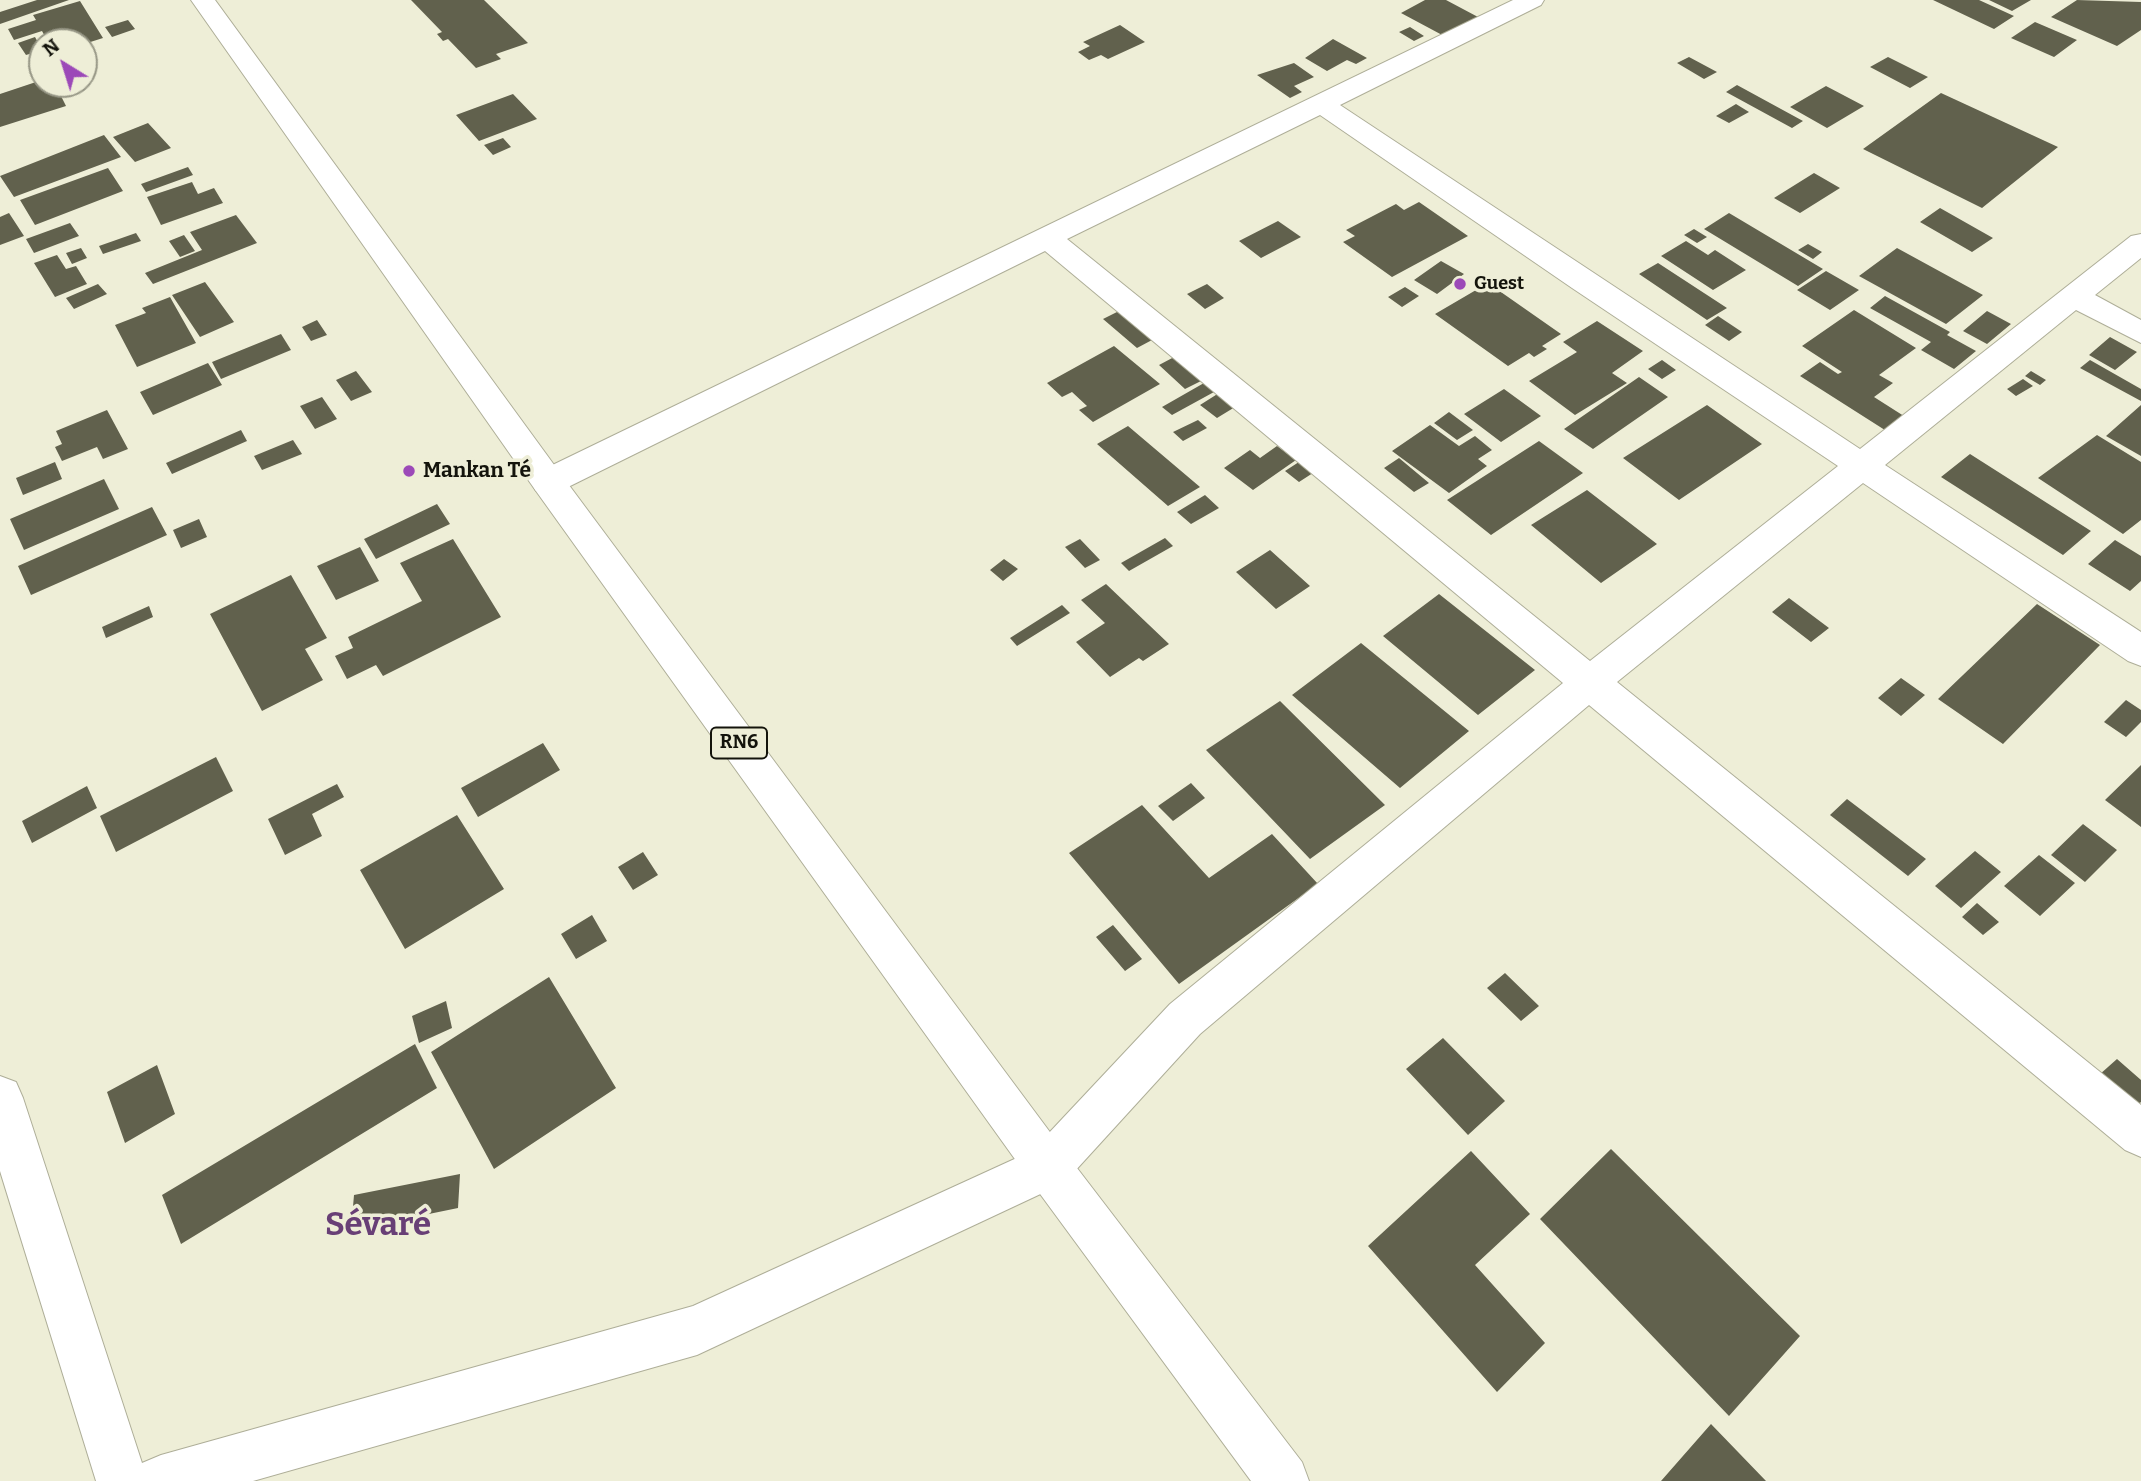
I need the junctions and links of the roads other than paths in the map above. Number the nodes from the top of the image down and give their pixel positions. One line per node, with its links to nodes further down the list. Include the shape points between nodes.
1 (203, 0): 9 (street, RN6)
2 (1532, 0): 3 (street)
3 (1320, 103): 4 (street); 8 (street)
4 (1046, 237): 9 (street); 11 (street)
5 (2141, 243): 6 (street)
6 (2074, 296): 7 (street); 8 (street)
7 (2141, 332)
8 (1861, 466): 10 (street); 11 (street)
9 (548, 482): 14 (street, RN6)
10 (2141, 651)
11 (1589, 683): 13 (street); 14 (street, via 1185,1019)
12 (0, 1098): 15 (street)
13 (2141, 1134)
14 (1048, 1167): 16 (street, via 697,1330); 17 (street, RN6)
15 (122, 1481)
16 (161, 1481)
17 (1283, 1481)

